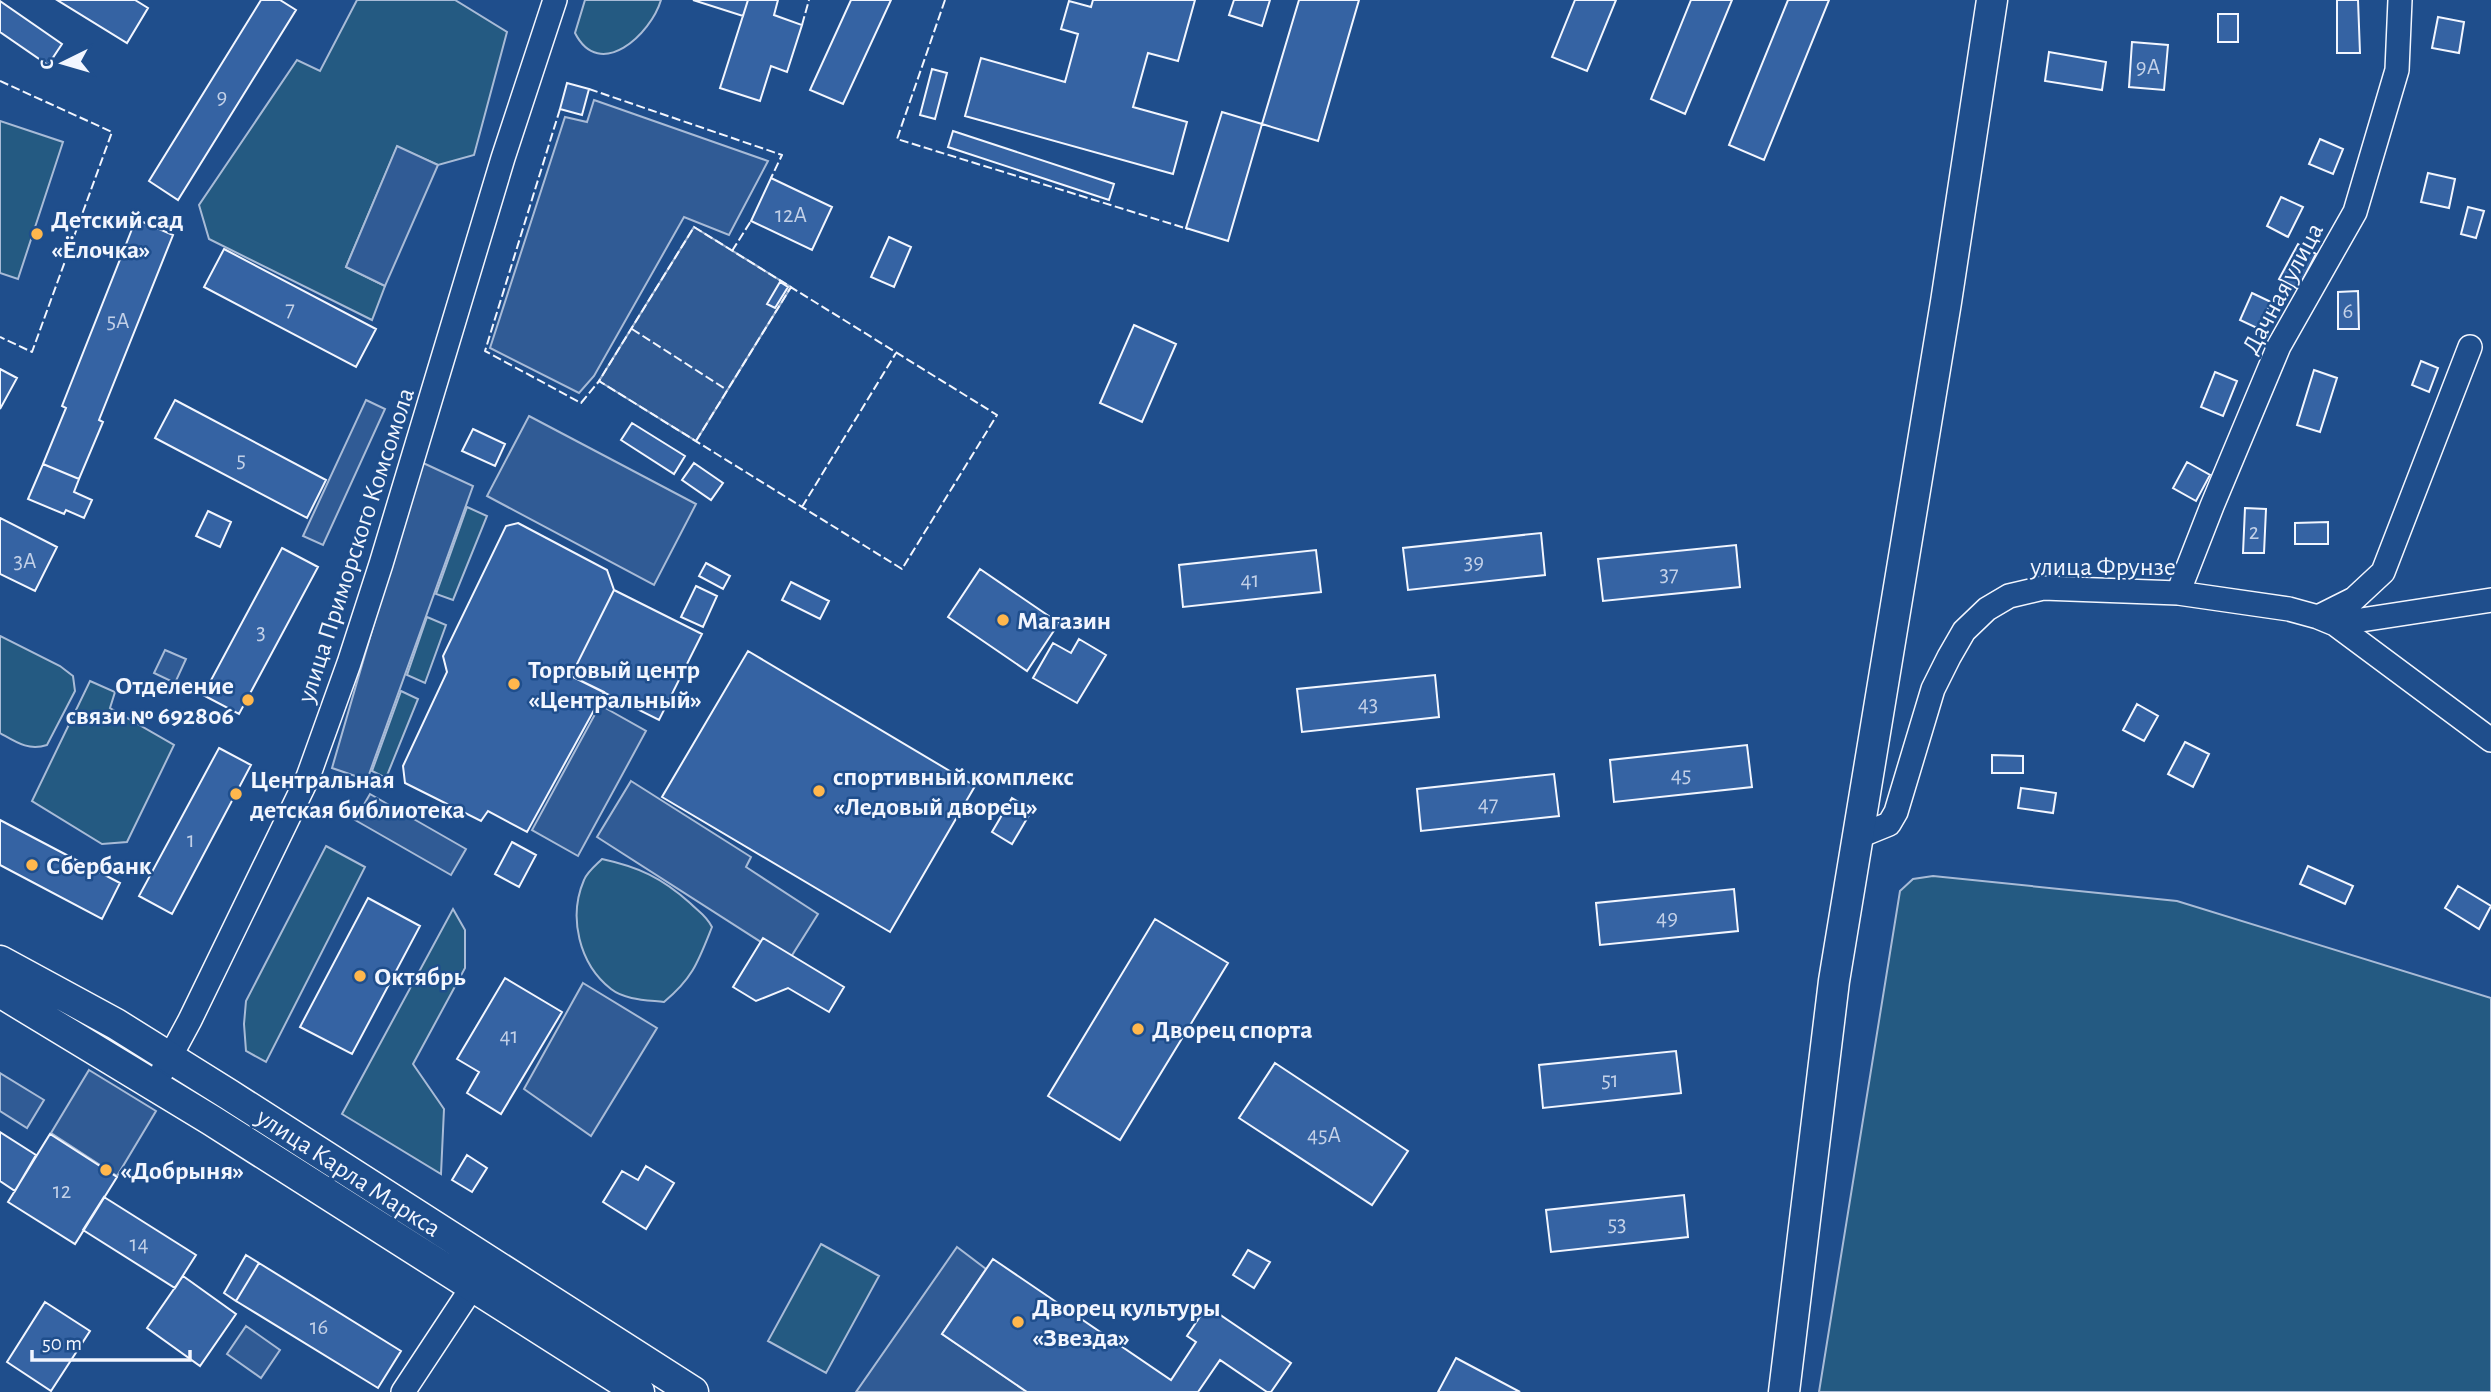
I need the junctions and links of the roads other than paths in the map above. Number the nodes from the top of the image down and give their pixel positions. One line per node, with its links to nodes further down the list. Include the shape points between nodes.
1 (555, 0): 12 (street, улица Приморского Комсомола, via 381,564 312,765)
2 (1992, 0): 9 (main road)
3 (2400, 0): 5 (street, Дачная улица, via 2397,70 2355,212 2279,346)
4 (2470, 347): 7 (street, via 2383,572)
5 (2178, 593): 7 (street, улица Фрунзе, via 2289,609); 9 (street, улица Фрунзе, via 2043,588 2009,596 1987,609 1964,631 1933,689 1896,812 1889,824)
6 (2491, 600): 7 (street, улица Фрунзе)
7 (2326, 620): 8 (street)
8 (2491, 740)
9 (1857, 837): 18 (main road, via 1834,981)
10 (0, 961): 12 (main road, улица Карла Маркса)
11 (0, 992): 13 (main road, улица Карла Маркса)
12 (169, 1057): 13 (street, улица Приморского Комсомола); 17 (main road, улица Карла Маркса)
13 (154, 1085): 14 (main road, улица Карла Маркса)
14 (473, 1286): 15 (street); 16 (main road, улица Карла Маркса)
15 (403, 1392)
16 (639, 1392)
17 (693, 1392)
18 (1784, 1392)

